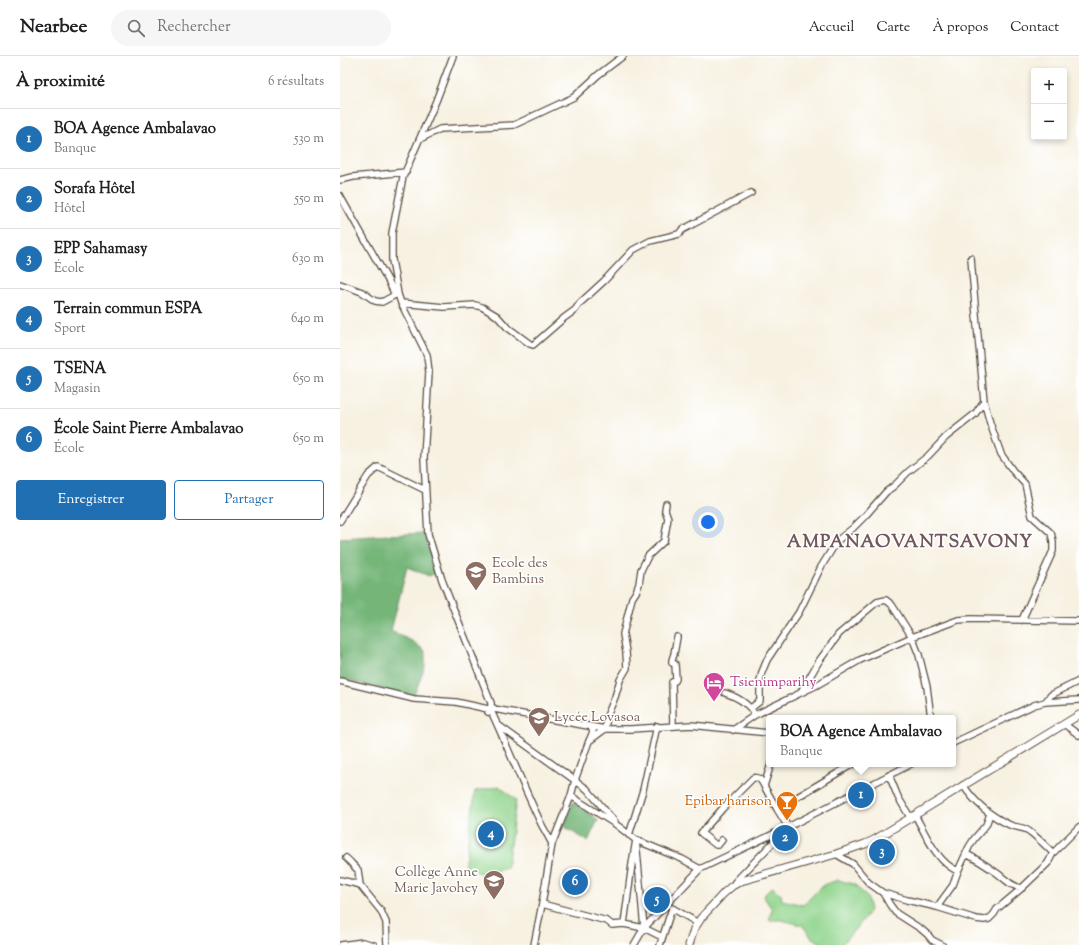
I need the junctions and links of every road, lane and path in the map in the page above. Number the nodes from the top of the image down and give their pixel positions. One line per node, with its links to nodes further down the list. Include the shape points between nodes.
1 (453, 56): 3 (street)
2 (623, 56): 3 (street, via 574,97 514,125 440,129)
3 (420, 139): 4 (street)
4 (406, 172): 5 (street); 10 (street, via 392,232)
5 (340, 180)
6 (751, 193): 11 (street, via 679,234 650,241 633,250 575,310 533,345 482,306 444,307)
7 (340, 196): 10 (street)
8 (972, 258): 12 (street)
9 (340, 284): 10 (street, via 362,292 375,301 382,302)
10 (396, 294): 11 (street)
11 (401, 303): 13 (street, via 427,355 429,372 424,458)
12 (984, 401): 16 (street, via 1001,454 1025,484 1032,516 1051,534 1053,541 1053,551); 26 (street, via 975,414 886,492 865,516 838,540 821,567 799,612 767,660 760,681 760,701)
13 (425, 490): 15 (street, via 378,467 368,476); 27 (street, via 428,534 434,556 488,696)
14 (666, 504): 36 (street, via 668,518 664,540 648,556 632,598 623,634 627,668 620,680)
15 (340, 521)
16 (1022, 620): 17 (street); 19 (street, via 958,620)
17 (1079, 621)
18 (677, 637): 34 (street, via 672,660 675,664 676,679 672,682)
19 (912, 637): 22 (street, via 860,660 833,677); 22 (street, via 892,605 886,600 877,602 839,634); 29 (street, via 927,687)
20 (341, 680): 27 (street, via 414,700 456,702)
21 (1079, 681): 25 (street, via 1051,695)
22 (801, 692): 28 (street)
23 (724, 693): 26 (street)
24 (1079, 700): 25 (street)
25 (1045, 702): 41 (street)
26 (751, 708): 28 (street)
27 (491, 710): 31 (street); 35 (street)
28 (755, 715): 37 (street)
29 (931, 715)
30 (1079, 716): 32 (main road)
31 (497, 724): 46 (street); 59 (street)
32 (1065, 724): 39 (street); 47 (main road)
33 (657, 726): 34 (street); 36 (street); 56 (street)
34 (673, 726): 37 (street, via 691,725)
35 (591, 727): 36 (street); 40 (street, via 593,731)
36 (605, 729): 40 (street)
37 (733, 730): 38 (street)
38 (766, 733)
39 (1079, 735)
40 (589, 740): 46 (street)
41 (956, 741)
42 (770, 767): 48 (street)
43 (848, 767): 50 (street)
44 (904, 767): 45 (street)
45 (889, 774): 52 (street, via 898,797); 54 (street)
46 (575, 780): 49 (street); 53 (street, via 587,789)
47 (963, 785): 51 (street); 52 (main road)
48 (764, 786): 50 (street); 58 (street, via 758,778 752,778 701,833 716,845)
49 (571, 796): 53 (street); 59 (street)
50 (777, 809): 54 (street)
51 (990, 814): 60 (street, via 1011,825 1026,829); 62 (street, via 986,825)
52 (912, 816): 61 (main road, via 874,840); 66 (street, via 933,848 951,868)
53 (618, 826): 56 (street)
54 (788, 826): 64 (street); 65 (street)
55 (1079, 827): 60 (street)
56 (629, 835): 57 (street)
57 (636, 840): 65 (street, via 682,859); 78 (street); 79 (street)
58 (722, 840)
59 (552, 844): 74 (street)
60 (1053, 853): 71 (street, via 1048,863)
61 (836, 854): 67 (main road); 72 (street, via 852,864)
62 (966, 854): 66 (street); 71 (street, via 1016,887)
63 (346, 858): 69 (street, via 358,870)
64 (748, 868): 67 (street); 70 (street)
65 (700, 870): 73 (street)
66 (958, 871): 75 (street, via 953,885)
67 (751, 879): 70 (main road)
68 (340, 880): 69 (street)
69 (360, 885): 83 (street, via 386,922)
70 (732, 886): 77 (main road)
71 (1022, 888): 75 (street, via 984,920)
72 (883, 894): 75 (street); 88 (street, via 896,913)
73 (667, 903): 76 (street); 79 (street)
74 (542, 904): 78 (street, via 607,921 612,925); 84 (street)
75 (937, 907)
76 (672, 908): 77 (street); 80 (street)
77 (698, 923): 87 (main road)
78 (624, 924): 79 (street)
79 (644, 928): 80 (street); 85 (street)
80 (662, 937): 86 (street)
81 (341, 945): 82 (street, via 363,942)
82 (374, 945)
83 (388, 945)
84 (534, 945)
85 (634, 945)
86 (660, 945)
87 (689, 945)
88 (942, 945)

